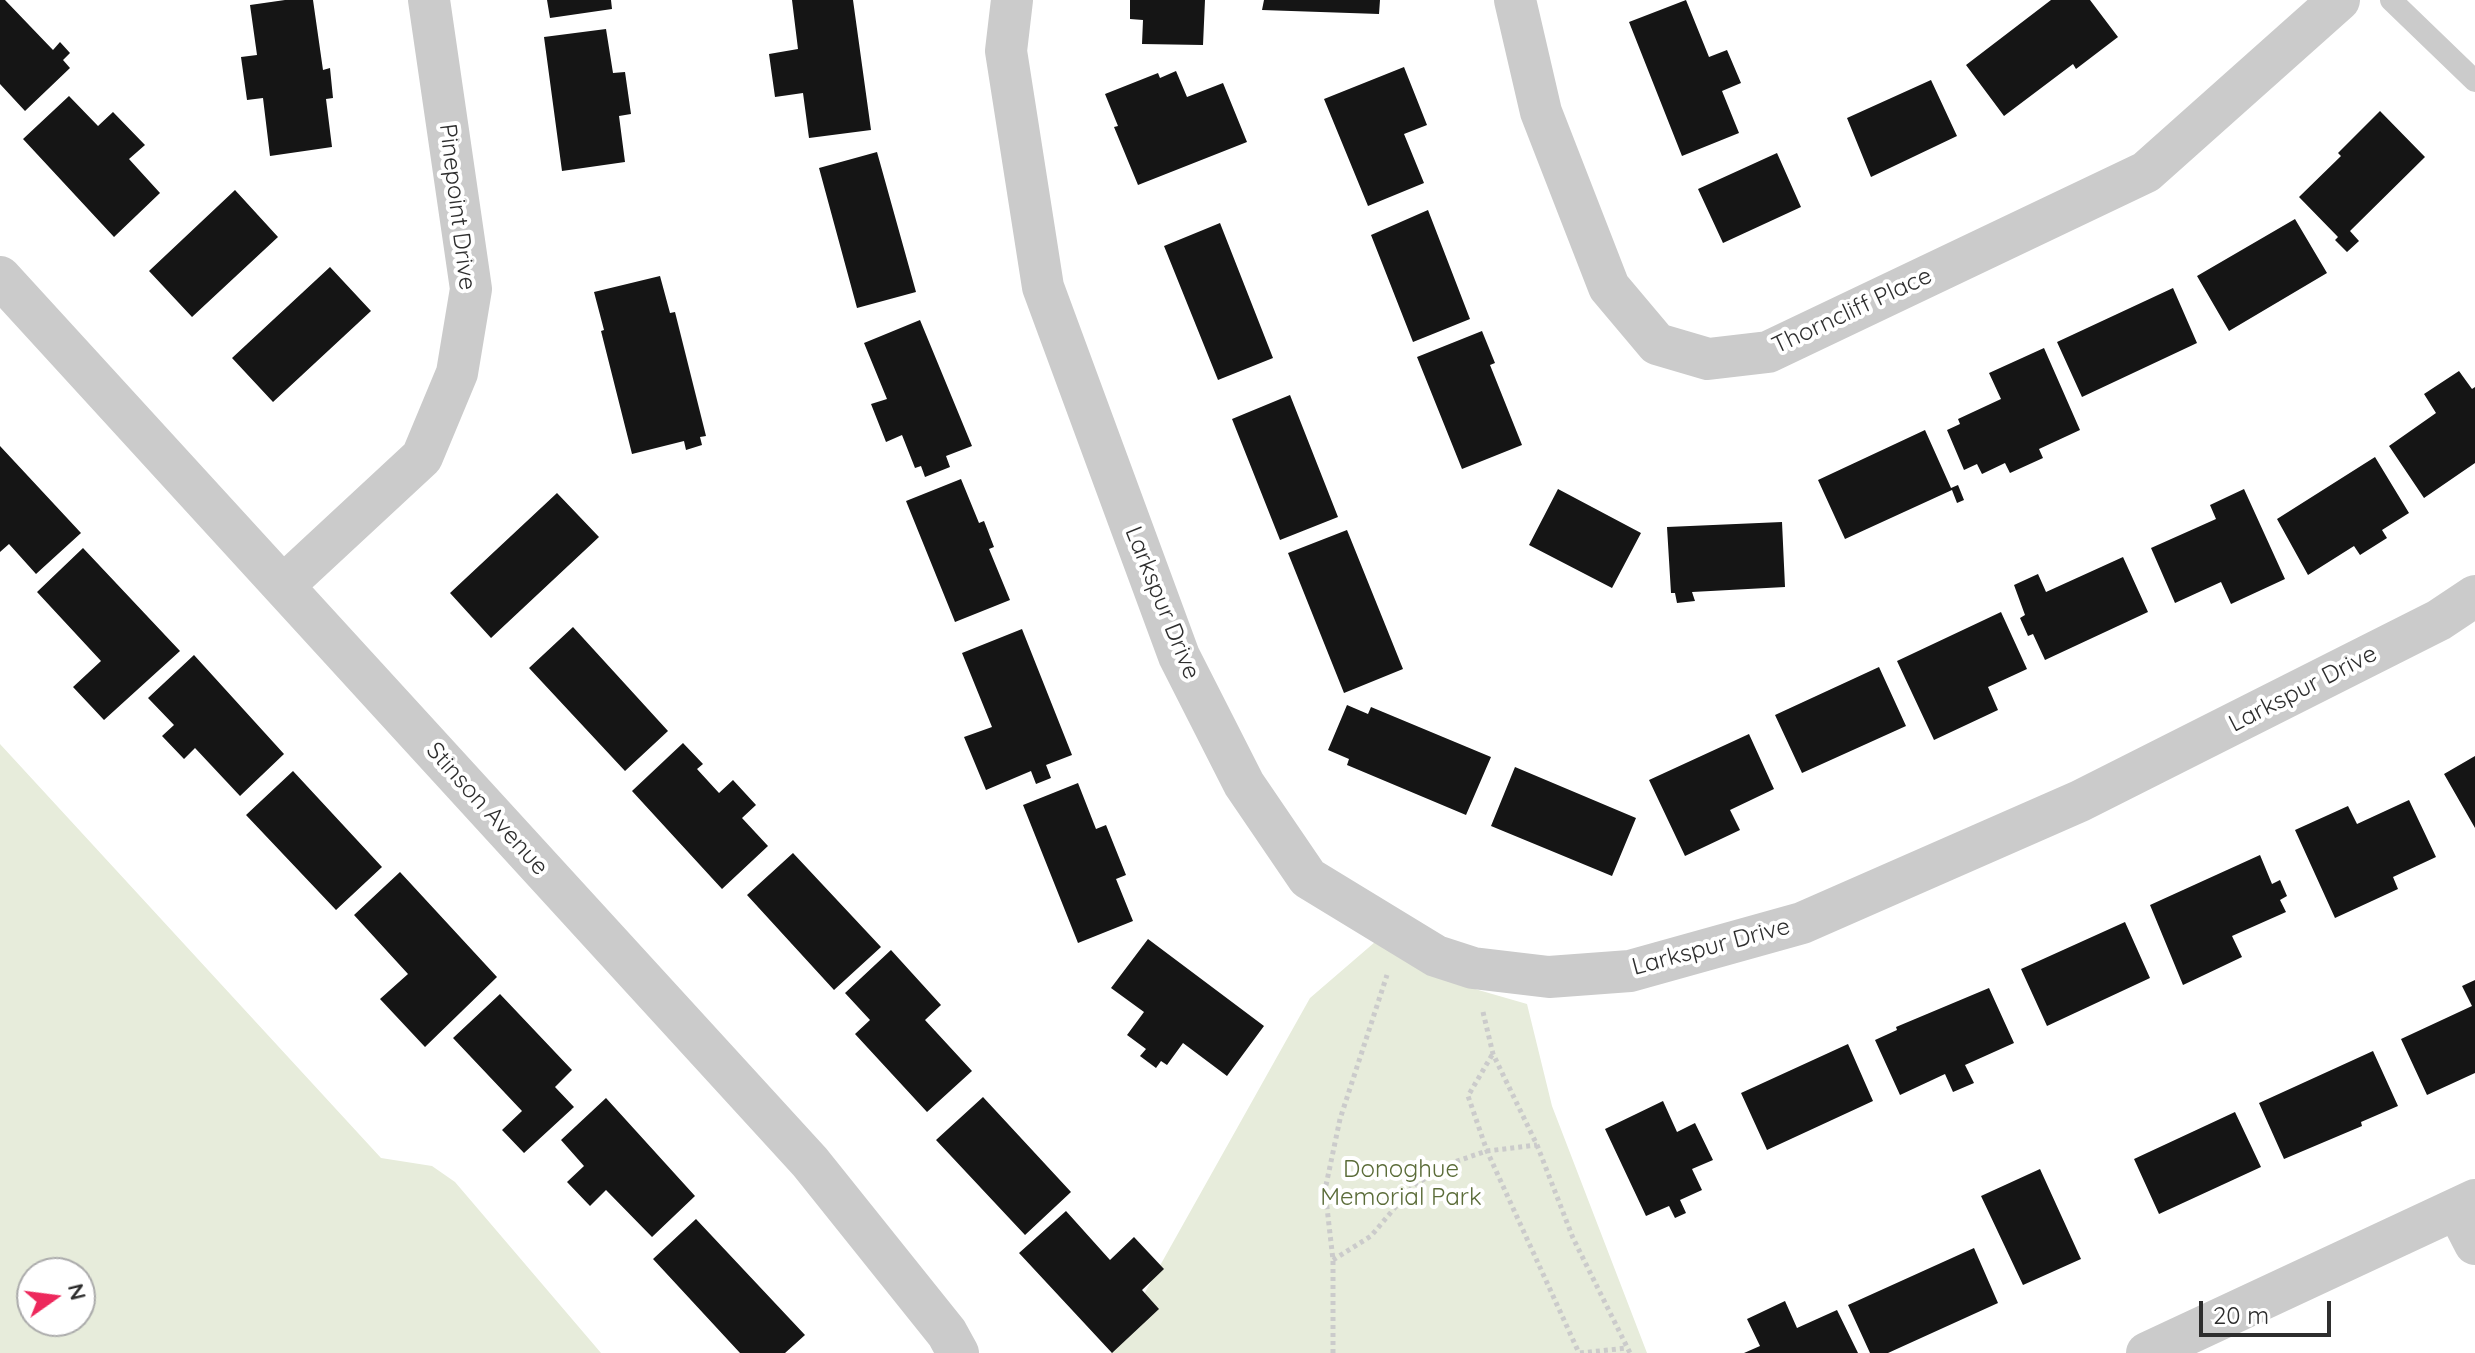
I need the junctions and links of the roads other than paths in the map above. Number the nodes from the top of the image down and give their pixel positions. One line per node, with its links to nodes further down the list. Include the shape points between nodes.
1 (429, 0): 8 (street, Pinepoint Drive, via 471,289 457,373 422,457)
2 (1012, 0): 9 (street, Larkspur Drive, via 1006,51 1043,287 1179,656 1244,784 1308,878 1436,956 1473,968 1549,977 1630,971 1802,923 2080,801 2439,620)
3 (1515, 0): 4 (street, Thorncliff Place, via 1541,112 1609,287 1657,344 1708,359 1768,352 2146,172)
4 (2339, 0)
5 (2391, 0): 6 (lane)
6 (2475, 81)
7 (0, 277): 8 (street, Stinson Avenue)
8 (283, 586): 11 (street, Stinson Avenue, via 810,1162)
9 (2475, 596)
10 (2469, 1218): 12 (street)
11 (958, 1353)
12 (2147, 1353)

